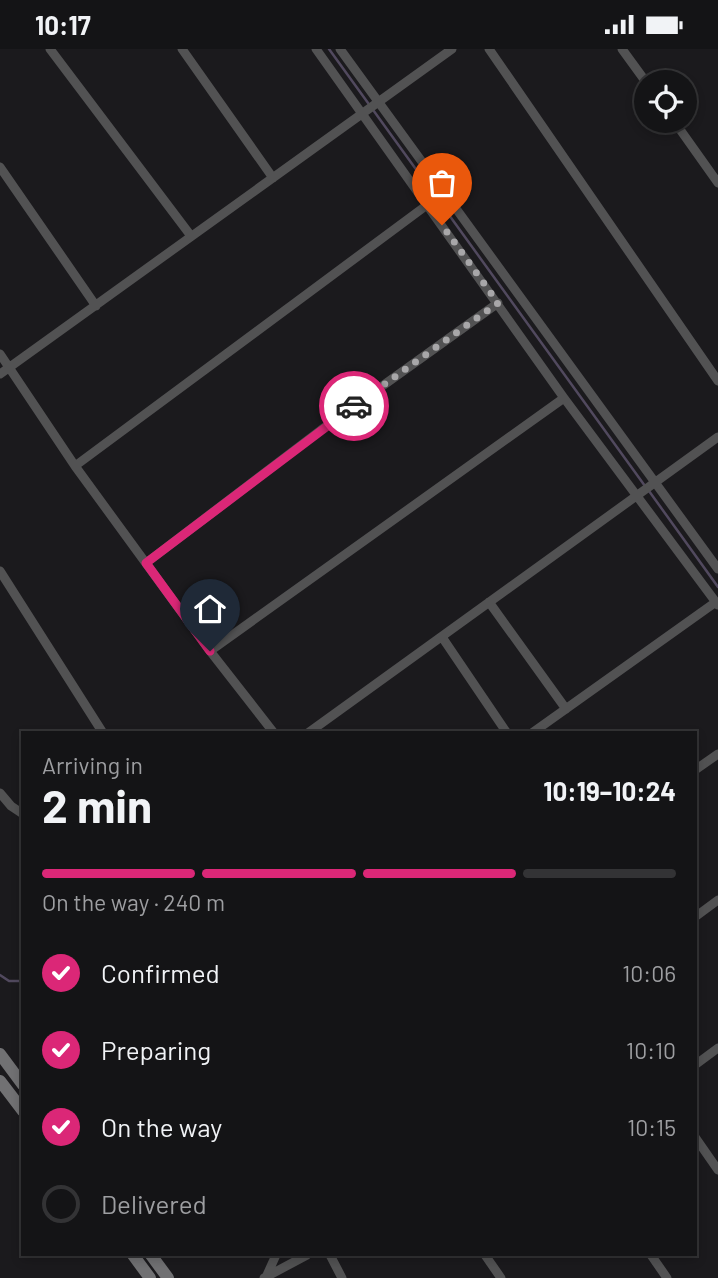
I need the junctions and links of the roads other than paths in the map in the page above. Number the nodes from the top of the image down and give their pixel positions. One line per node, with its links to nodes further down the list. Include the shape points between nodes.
1 (50, 49): 15 (street)
2 (182, 49): 12 (street)
3 (316, 49): 9 (street)
4 (341, 49): 9 (street)
5 (452, 49): 9 (street)
6 (489, 49): 21 (street)
7 (622, 49): 8 (street)
8 (637, 70)
9 (371, 107): 12 (street); 14 (street); 25 (street)
10 (683, 133): 13 (street)
11 (0, 167): 17 (street)
12 (273, 178): 15 (street)
13 (718, 183)
14 (427, 205): 16 (street); 24 (street)
15 (191, 236): 17 (street)
16 (498, 303): 22 (street); 27 (street)
17 (96, 306): 19 (street)
18 (0, 354): 19 (street)
19 (9, 367): 20 (street); 24 (street)
20 (0, 374)
21 (718, 381)
22 (564, 398): 26 (street); 33 (street)
23 (718, 437): 25 (street)
24 (75, 466): 27 (street)
25 (654, 485): 26 (street); 28 (street)
26 (639, 495): 30 (street); 31 (street)
27 (146, 563): 33 (street)
28 (718, 569)
29 (0, 571): 35 (street)
30 (489, 602): 32 (street); 34 (street)
31 (717, 603): 34 (street)
32 (442, 636): 37 (street); 38 (street)
33 (210, 651): 36 (street)
34 (566, 709): 39 (street)
35 (102, 731)
36 (272, 731)
37 (311, 731)
38 (506, 731)
39 (535, 731)
40 (718, 754): 41 (street)
41 (697, 769)
42 (0, 793): 43 (street)
43 (21, 813)
44 (718, 900): 45 (street)
45 (697, 916)
46 (718, 1048): 48 (street)
47 (0, 1054): 50 (main road)
48 (697, 1064)
49 (0, 1081): 51 (main road)
50 (21, 1082)
51 (21, 1108)
52 (697, 1140): 53 (street)
53 (718, 1170)
54 (134, 1256): 62 (main road)
55 (152, 1256): 63 (main road)
56 (276, 1256): 61 (street)
57 (305, 1256): 61 (street)
58 (331, 1256): 64 (street)
59 (486, 1256): 65 (street)
60 (652, 1256): 66 (street)
61 (265, 1277)
62 (150, 1278)
63 (168, 1278)
64 (342, 1278)
65 (501, 1278)
66 (667, 1278)

